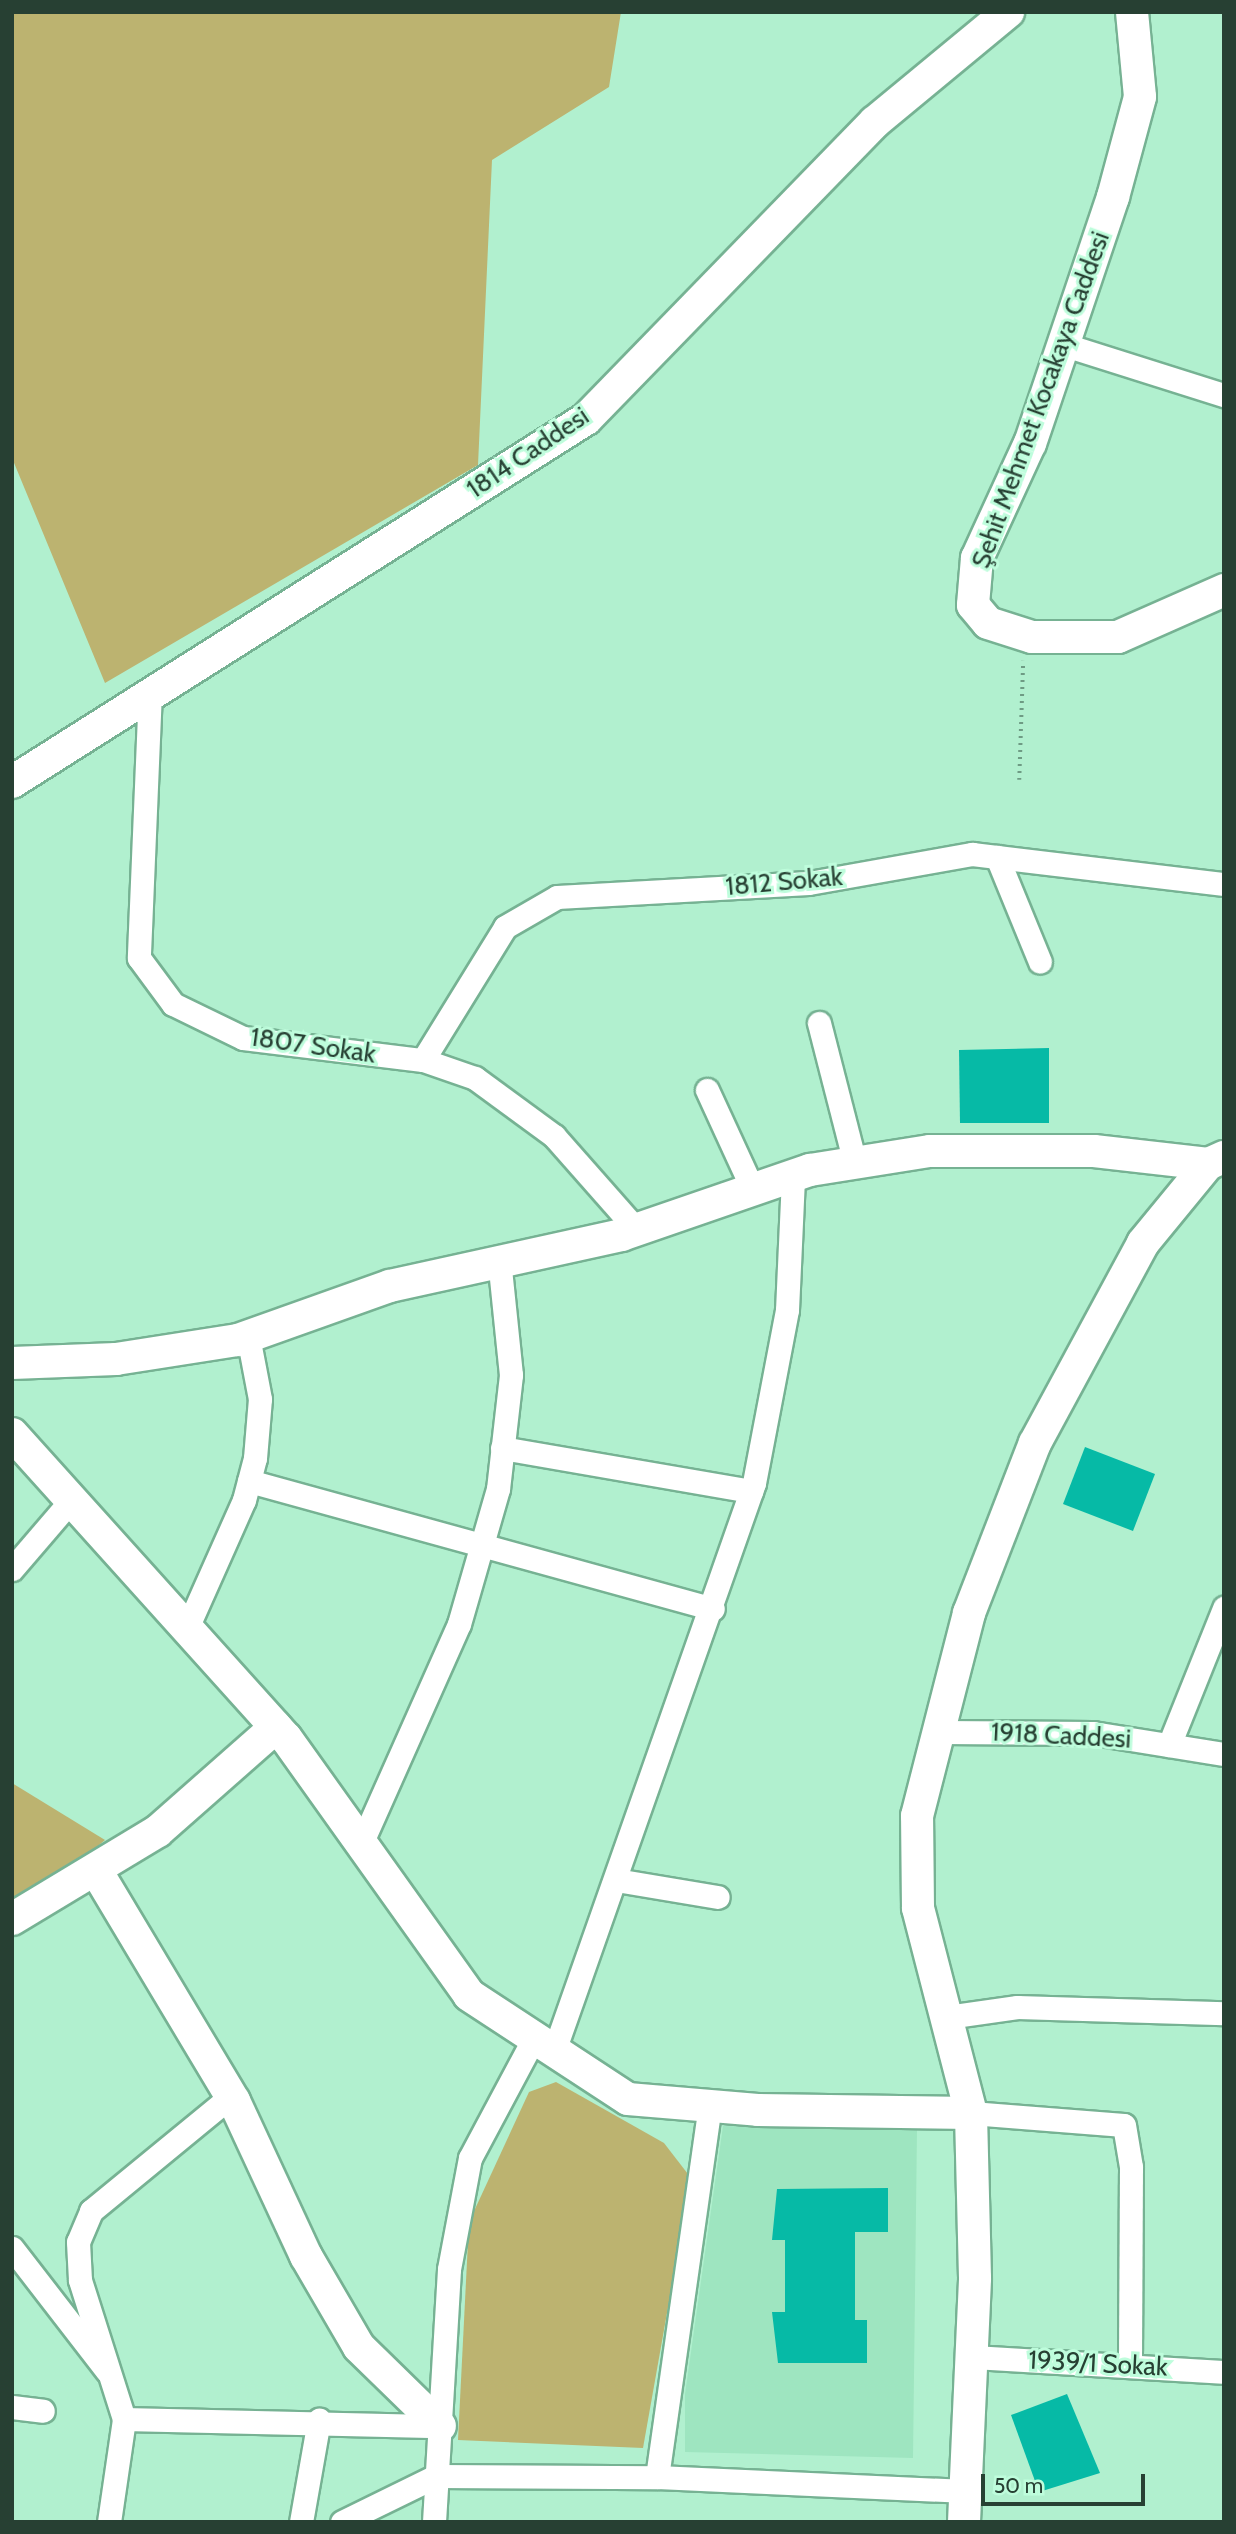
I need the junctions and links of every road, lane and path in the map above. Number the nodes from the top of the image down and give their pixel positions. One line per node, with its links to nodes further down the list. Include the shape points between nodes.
1 (1008, 12): 7 (street, 1814 Caddesi, via 875,121 586,418)
2 (1132, 12): 3 (street, Şehit Mehmet Kocakaya Caddesi, via 1140,97)
3 (1065, 345): 4 (street); 6 (street, Şehit Mehmet Kocakaya Caddesi, via 1030,443 977,558 973,605 988,623)
4 (1224, 395)
5 (1224, 590): 6 (street, Şehit Mehmet Kocakaya Caddesi, via 1118,637)
6 (1023, 634): 8 (path)
7 (150, 691): 9 (street, 1814 Caddesi); 14 (street, 1807 Sokak, via 139,958 173,1004 243,1038)
8 (1019, 780)
9 (12, 782)
10 (998, 857): 11 (street, 1812 Sokak); 12 (street); 14 (street, 1812 Sokak, via 972,854 809,883 557,897 505,927)
11 (1224, 884)
12 (1040, 962)
13 (819, 1023): 17 (street)
14 (423, 1060): 20 (street, 1807 Sokak, via 475,1078 554,1136)
15 (707, 1090): 19 (street)
16 (1216, 1161): 17 (street, via 1094,1151 929,1151); 35 (street, via 1143,1243 1035,1443 969,1613)
17 (855, 1163): 18 (street)
18 (793, 1176): 19 (street); 27 (street, via 787,1310)
19 (753, 1190): 20 (street)
20 (637, 1230): 21 (street)
21 (499, 1259): 22 (street, via 390,1286); 25 (street, via 511,1375)
22 (248, 1336): 23 (street, via 116,1359); 26 (street, via 260,1399)
23 (12, 1363)
24 (12, 1434): 28 (street)
25 (502, 1448): 27 (street); 29 (street)
26 (249, 1481): 29 (street); 33 (street)
27 (751, 1491): 32 (street)
28 (72, 1499): 30 (street); 33 (street)
29 (481, 1545): 32 (street); 38 (street, via 459,1624)
30 (12, 1569)
31 (1224, 1608): 36 (street)
32 (713, 1609): 40 (street)
33 (187, 1628): 34 (street)
34 (276, 1727): 38 (street); 39 (street, via 158,1831)
35 (939, 1732): 36 (street, 1918 Caddesi, via 1093,1733); 44 (street, via 918,1815 918,1908)
36 (1170, 1745): 37 (street, 1918 Caddesi)
37 (1224, 1754)
38 (361, 1844): 45 (street, via 469,1995)
39 (97, 1871): 42 (street); 46 (street)
40 (616, 1880): 41 (street); 45 (street)
41 (718, 1897)
42 (12, 1919)
43 (1224, 2013): 44 (street, via 1017,2007)
44 (947, 2017): 48 (street)
45 (544, 2045): 47 (street, via 628,2099); 58 (street, via 470,2158 449,2269)
46 (231, 2096): 53 (street, via 91,2211 83,2227 80,2280); 58 (street, via 306,2256 359,2347)
47 (710, 2106): 48 (street); 60 (street)
48 (971, 2113): 50 (street); 51 (street, via 1124,2125 1131,2167)
49 (12, 2248): 53 (street)
50 (972, 2357): 51 (street, 1939/1 Sokak); 61 (street)
51 (1130, 2366): 52 (street, 1939/1 Sokak)
52 (1224, 2372)
53 (113, 2379): 56 (street)
54 (12, 2407): 55 (street)
55 (43, 2411)
56 (124, 2419): 57 (street); 62 (street)
57 (319, 2420): 58 (street); 63 (street)
58 (440, 2426): 59 (street)
59 (436, 2476): 60 (street); 64 (street); 65 (street)
60 (657, 2477): 61 (street)
61 (967, 2491): 66 (street)
62 (109, 2522)
63 (301, 2522)
64 (342, 2522)
65 (434, 2522)
66 (964, 2522)

